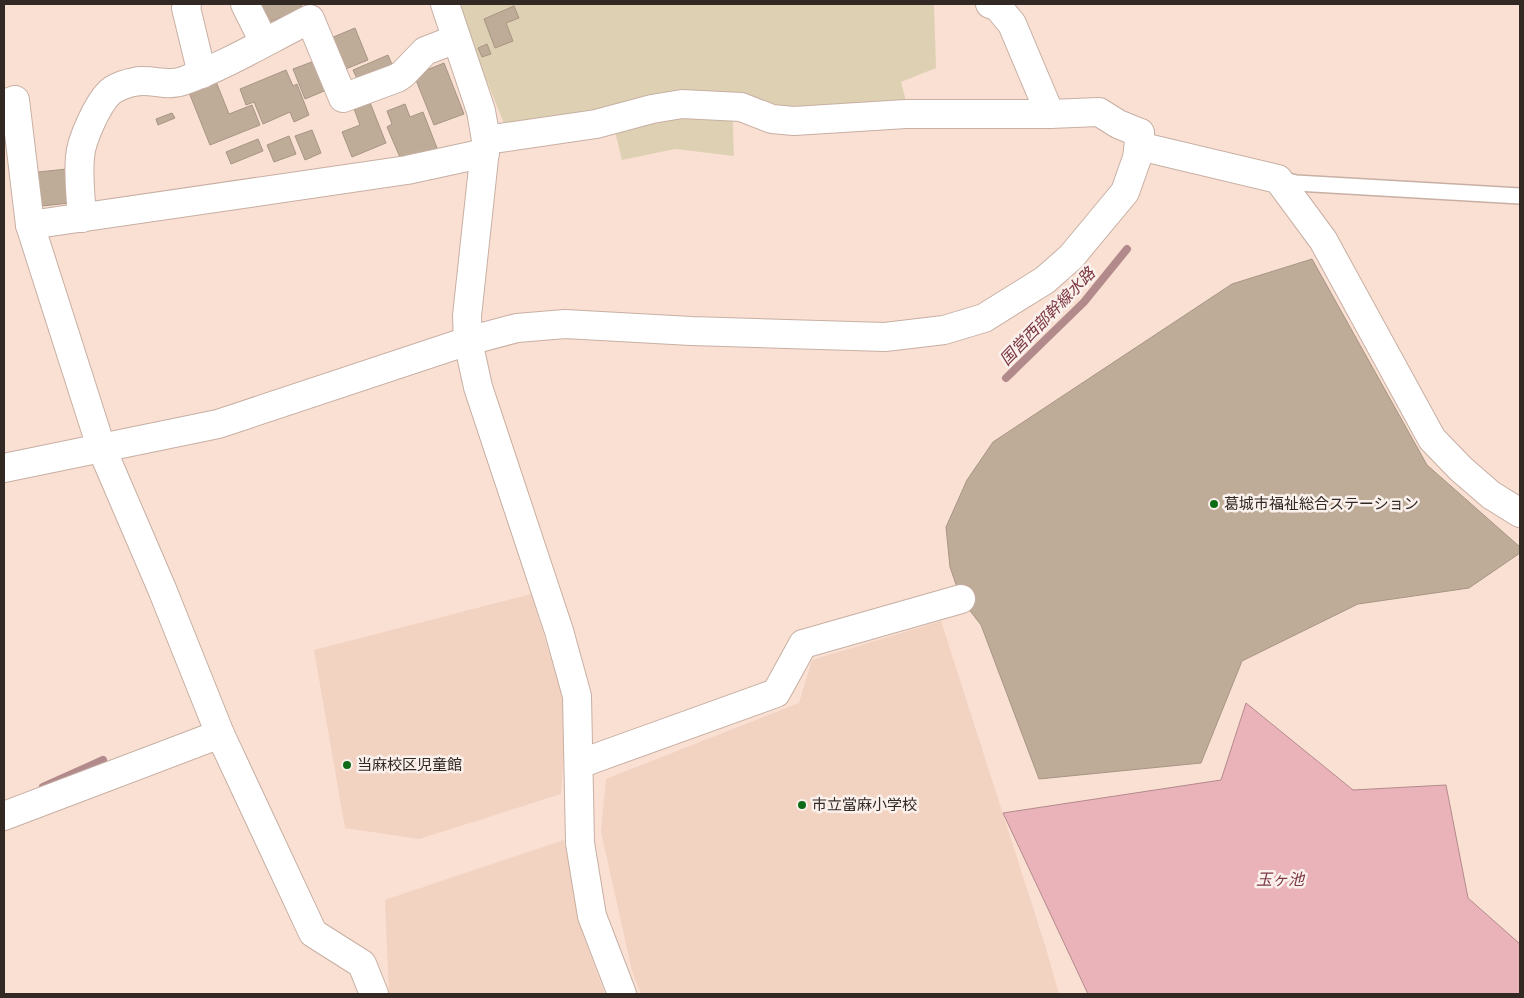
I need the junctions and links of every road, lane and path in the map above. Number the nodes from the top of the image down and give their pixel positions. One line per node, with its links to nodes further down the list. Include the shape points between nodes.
1 (187, 4): 7 (street)
2 (245, 4): 6 (street)
3 (444, 4): 5 (street)
4 (990, 4): 9 (street, via 998,7 1012,24)
5 (456, 39): 6 (street, via 425,51 396,78 343,98 310,19); 11 (street, via 481,111)
6 (264, 42): 7 (street)
7 (202, 74): 14 (street, via 164,84 136,81 110,92 83,140 80,157)
8 (4, 104): 15 (street, via 15,100)
9 (1050, 114): 10 (street, via 1099,112); 11 (street, via 906,114 794,121 772,119 740,107 682,104)
10 (1140, 139): 12 (street); 16 (street, via 1125,192 1071,257 1045,280 984,318 944,330 885,337 565,324 517,328)
11 (485, 146): 14 (street, via 407,170); 16 (street, via 467,316)
12 (1278, 179): 13 (lane, via 1296,183); 19 (street, via 1323,240 1432,440 1483,489)
13 (1520, 196)
14 (82, 218): 15 (street)
15 (30, 225): 17 (street)
16 (468, 340): 17 (street, via 218,424); 22 (street, via 478,386 559,631 577,696)
17 (101, 447): 18 (street); 21 (street)
18 (4, 468)
19 (1520, 514)
20 (961, 599): 22 (street, via 803,644 776,693)
21 (220, 734): 23 (street); 24 (street, via 313,933 362,964)
22 (579, 764): 25 (street, via 580,843 592,916)
23 (4, 816)
24 (374, 994)
25 (622, 994)

